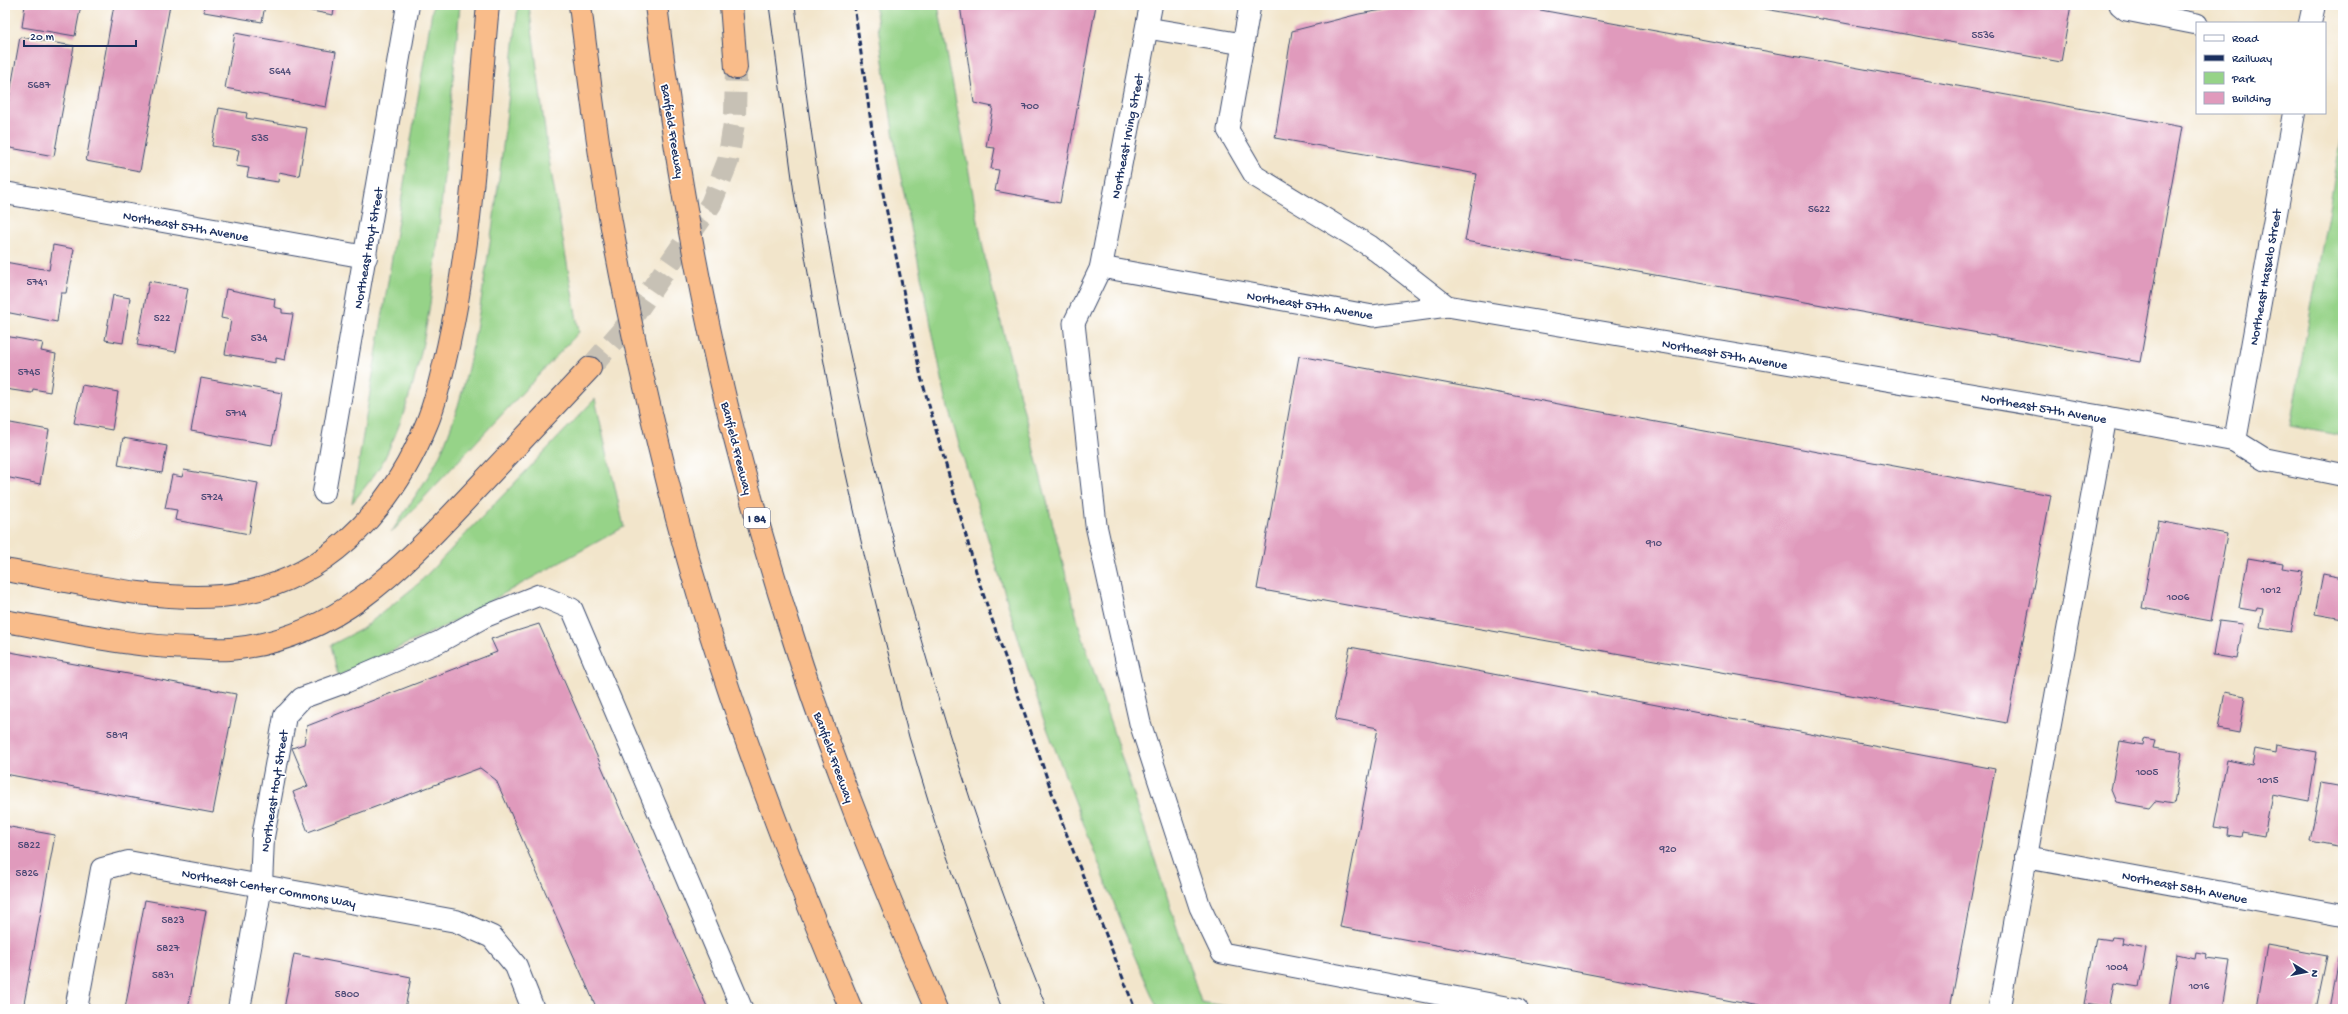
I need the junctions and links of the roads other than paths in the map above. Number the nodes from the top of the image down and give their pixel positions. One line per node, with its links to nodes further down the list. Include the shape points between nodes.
1 (408, 5): 17 (street, Northeast Hoyt Street)
2 (488, 5): 25 (highway, via 467,235 455,315 439,386 428,421 414,454 377,509 340,549 300,574 261,589 223,596 179,598)
3 (580, 5): 35 (highway, via 593,109 615,244 677,517 718,655 764,791 814,922)
4 (656, 5): 36 (highway, Banfield Freeway / I 84, via 690,232 718,368 752,501 791,633 837,765 886,892)
5 (731, 5): 14 (highway)
6 (1151, 5): 12 (street, Northeast Irving Street)
7 (1250, 5): 13 (lane)
8 (2120, 5): 11 (lane, via 2126,10)
9 (2314, 5): 10 (street)
10 (2310, 22)
11 (2196, 24)
12 (1147, 28): 13 (lane); 18 (street, Northeast Irving Street)
13 (1243, 44): 19 (lane, via 1228,130 1255,176 1370,246)
14 (736, 68)
15 (2294, 114): 22 (street, Northeast Hassalo Street)
16 (5, 193): 17 (street, Northeast 57th Avenue)
17 (366, 257): 24 (street, Northeast Hoyt Street)
18 (1101, 267): 19 (lane, Northeast 57th Avenue, via 1373,316); 37 (lane, via 1074,323 1096,525 1140,722 1200,907 1222,954)
19 (1447, 306): 21 (lane, Northeast 57th Avenue)
20 (590, 368): 26 (highway, via 424,545 378,587 334,618 288,638 223,649 172,648 119,642)
21 (2106, 417): 22 (lane, Northeast 57th Avenue); 28 (lane)
22 (2235, 441): 23 (street, Northeast 57th Avenue, via 2264,459)
23 (2343, 475)
24 (324, 492)
25 (5, 570)
26 (5, 621)
27 (285, 716): 29 (street, Northeast Hoyt Street, via 263,837); 34 (lane, via 302,698 346,682 438,642 484,616 539,595 572,609)
28 (2026, 857): 30 (street, Northeast 58th Avenue); 38 (lane)
29 (262, 886): 31 (street, Northeast Center Commons Way, via 128,862 102,869); 32 (street, Northeast Hoyt Street); 33 (street, Northeast Center Commons Way, via 456,921 492,937 516,966)
30 (2343, 915)
31 (76, 1009)
32 (238, 1009)
33 (533, 1009)
34 (742, 1009)
35 (852, 1009)
36 (936, 1009)
37 (1517, 1009)
38 (1999, 1009)

